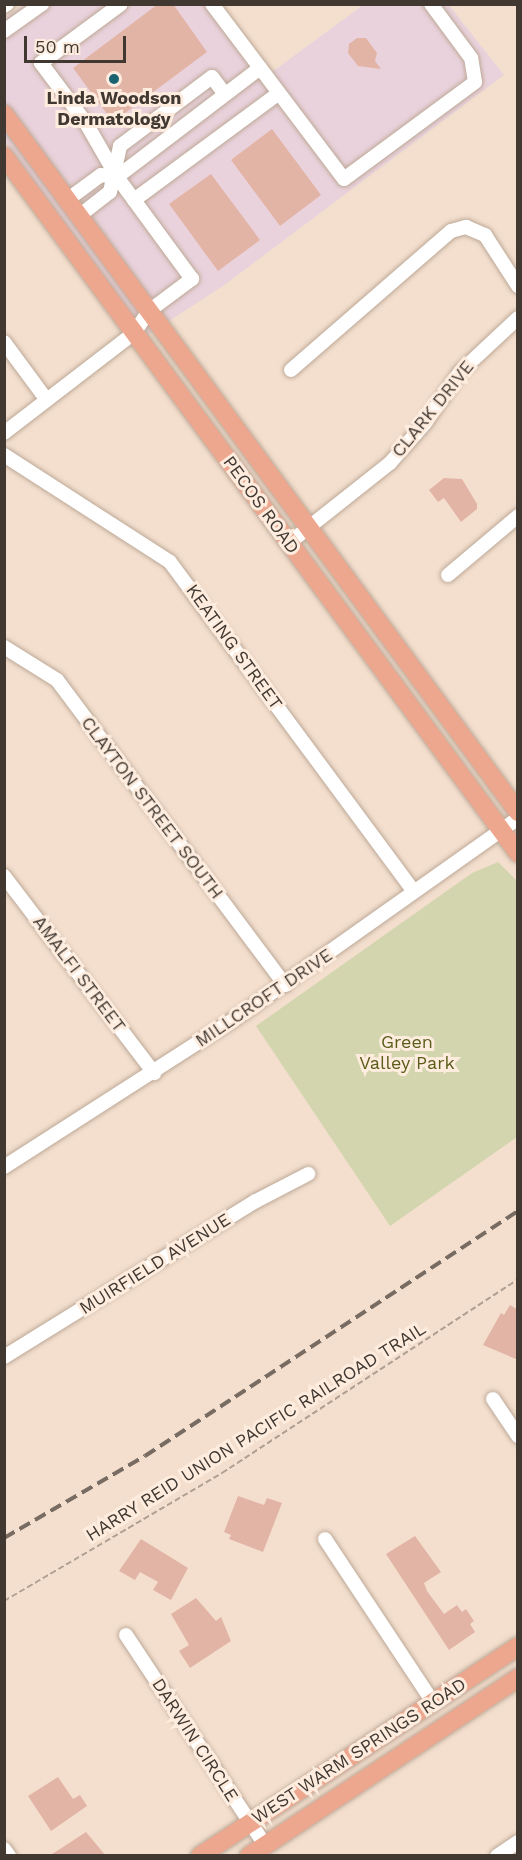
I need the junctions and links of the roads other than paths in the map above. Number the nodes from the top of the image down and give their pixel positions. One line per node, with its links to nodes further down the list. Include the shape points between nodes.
1 (42, 4): 5 (street)
2 (121, 4): 11 (street, via 41,63 86,123)
3 (212, 4): 6 (street)
4 (431, 4): 7 (street, via 474,63 475,82 344,179)
5 (4, 31)
6 (260, 68): 7 (street); 8 (street)
7 (279, 93): 13 (street)
8 (225, 94): 11 (street); 11 (street, via 212,77 120,146)
9 (4, 114): 12 (main road, PECOS ROAD)
10 (4, 156): 18 (main road, PECOS ROAD)
11 (117, 177): 12 (street, via 101,175); 13 (street); 14 (street, via 110,192)
12 (67, 200): 14 (main road, PECOS ROAD)
13 (134, 200): 16 (street, via 192,279)
14 (79, 216): 16 (main road, PECOS ROAD)
15 (518, 286): 20 (street, via 485,235 466,227 451,231)
16 (149, 311): 18 (street); 25 (main road, PECOS ROAD)
17 (518, 318): 25 (street, CLARK DRIVE, via 460,372 425,423 390,463)
18 (134, 333): 21 (street); 26 (main road, PECOS ROAD)
19 (4, 342): 21 (street)
20 (291, 370)
21 (46, 399): 22 (street)
22 (4, 433)
23 (4, 455): 34 (street, KEATING STREET, via 171,562)
24 (518, 516): 27 (street)
25 (309, 528): 26 (street, CLARK DRIVE); 29 (main road, PECOS ROAD)
26 (289, 543): 31 (main road, PECOS ROAD)
27 (448, 575)
28 (4, 647): 35 (street, CLAYTON STREET SOUTH, via 57,681)
29 (518, 812)
30 (518, 818): 31 (street, MILLCROFT DRIVE)
31 (501, 830): 32 (main road, PECOS ROAD); 34 (street, MILLCROFT DRIVE)
32 (518, 853)
33 (4, 876): 36 (street, AMALFI STREET)
34 (414, 892): 35 (street, MILLCROFT DRIVE)
35 (285, 985): 36 (street, MILLCROFT DRIVE)
36 (154, 1073): 37 (street, MILLCROFT DRIVE)
37 (4, 1167)
38 (308, 1174): 39 (street, MUIRFIELD AVENUE, via 256,1201)
39 (4, 1357)
40 (493, 1399): 41 (street)
41 (518, 1436)
42 (325, 1539): 46 (street)
43 (126, 1635): 47 (street, DARWIN CIRCLE)
44 (518, 1646): 46 (main road, WEST WARM SPRINGS ROAD)
45 (518, 1678): 49 (main road, WEST WARM SPRINGS ROAD)
46 (433, 1702): 47 (main road, WEST WARM SPRINGS ROAD)
47 (250, 1823): 49 (street, DARWIN CIRCLE); 52 (main road, WEST WARM SPRINGS ROAD)
48 (518, 1842): 54 (street)
49 (265, 1845): 53 (main road, WEST WARM SPRINGS ROAD)
50 (4, 1849): 51 (street)
51 (9, 1856)
52 (200, 1856)
53 (249, 1856)
54 (497, 1856)

